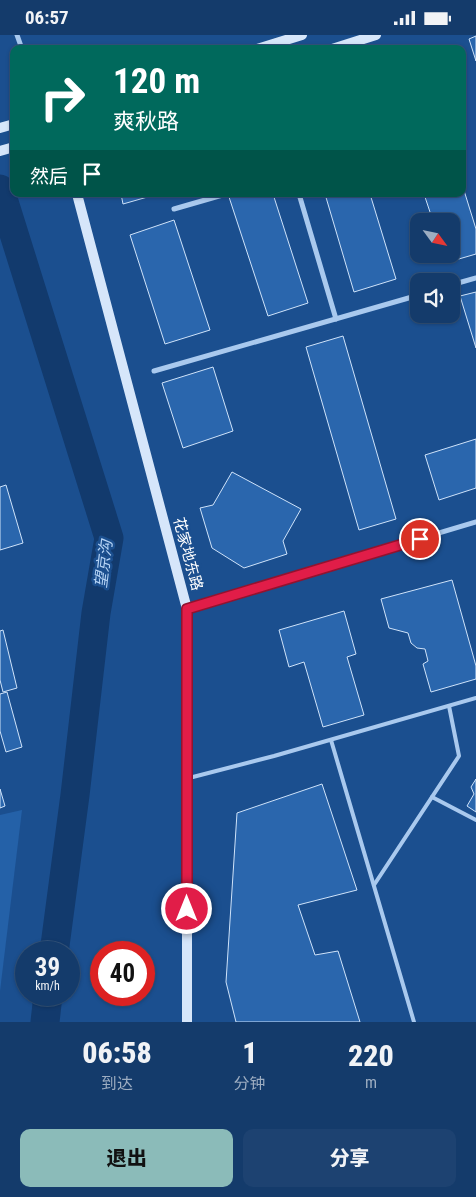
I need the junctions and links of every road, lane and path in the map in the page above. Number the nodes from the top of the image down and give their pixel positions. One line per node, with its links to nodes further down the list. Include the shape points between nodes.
1 (302, 35): 3 (street)
2 (376, 35): 4 (street)
3 (271, 45)
4 (345, 45)
5 (78, 197): 15 (street, 花家地东路)
6 (216, 197): 8 (street)
7 (301, 197): 12 (street)
8 (174, 209)
9 (476, 278): 10 (street)
10 (460, 282)
11 (410, 298): 12 (street)
12 (336, 319): 13 (street)
13 (154, 371)
14 (476, 522): 15 (street)
15 (187, 609): 19 (street, 花家地东路)
16 (476, 698): 17 (lane)
17 (449, 706): 18 (lane); 20 (lane, via 459,756)
18 (331, 740): 19 (lane); 22 (lane)
19 (187, 778): 23 (street, 花家地东路)
20 (432, 797): 21 (lane); 22 (lane)
21 (476, 820)
22 (374, 885): 24 (lane)
23 (187, 1022)
24 (414, 1022)

